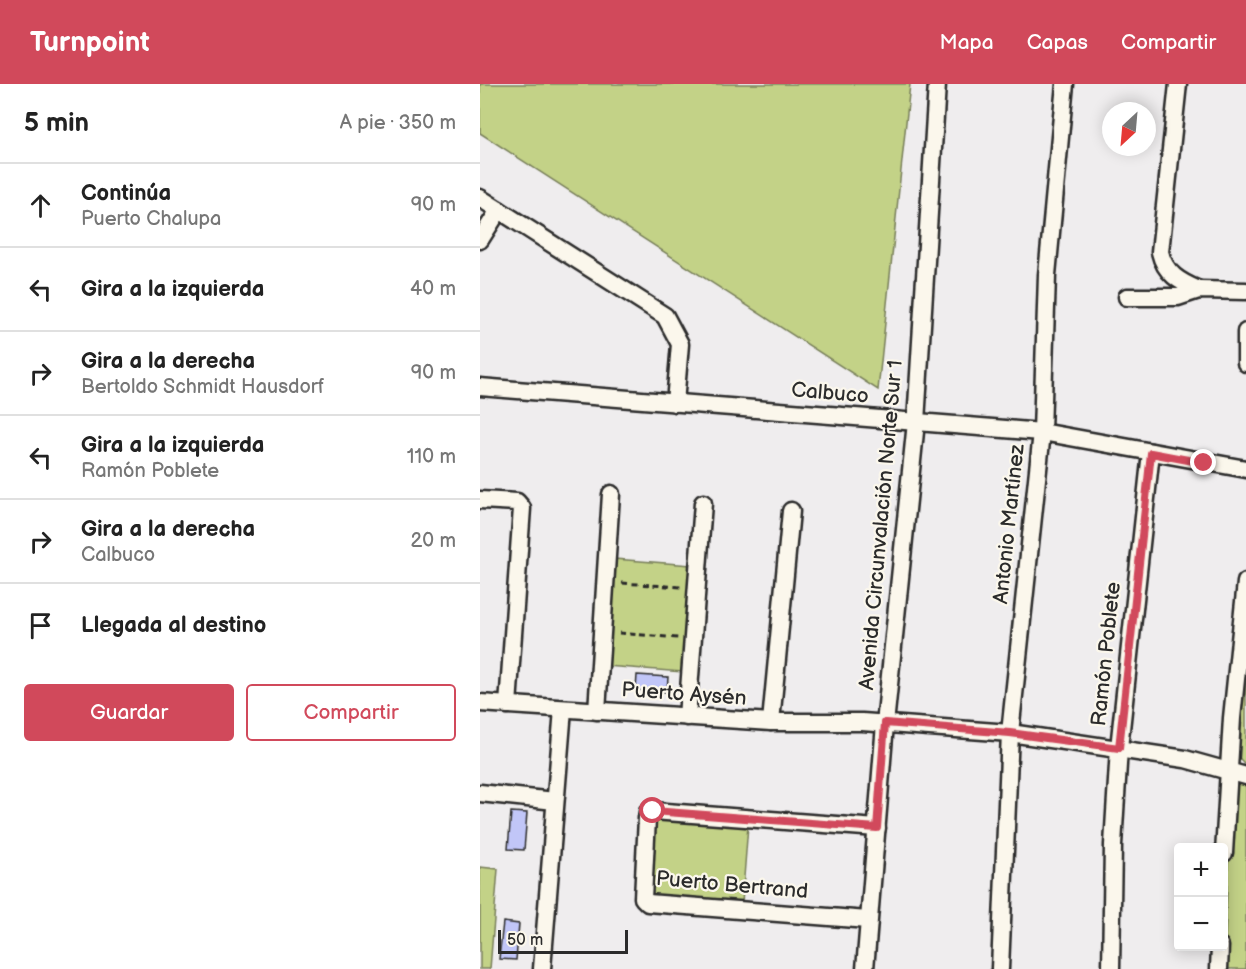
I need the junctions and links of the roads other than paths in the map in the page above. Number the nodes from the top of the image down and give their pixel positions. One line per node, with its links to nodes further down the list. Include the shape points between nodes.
1 (937, 84): 14 (street, Avenida Circunvalación Norte Sur 1)
2 (1065, 84): 15 (street, Antonio Martínez, via 1047,275)
3 (1178, 84): 7 (street, via 1160,252 1172,275)
4 (480, 198): 5 (street)
5 (499, 210): 6 (street); 13 (street, via 665,316 680,344)
6 (480, 240)
7 (1199, 290): 8 (street); 9 (street, via 1178,297)
8 (1246, 291)
9 (1127, 297)
10 (1246, 332): 11 (street)
11 (1246, 363)
12 (480, 387): 13 (street, Calbuco)
13 (675, 403): 14 (street, Calbuco)
14 (916, 422): 15 (street, Calbuco); 29 (street, Avenida Circunvalación Norte Sur 1)
15 (1042, 432): 16 (street, Calbuco); 30 (street, Antonio Martínez)
16 (1151, 453): 17 (street, Calbuco); 31 (street, Ramón Poblete)
17 (1246, 469)
18 (611, 494): 26 (street)
19 (480, 500): 24 (street, via 517,502 522,508)
20 (703, 503): 27 (street)
21 (791, 511): 28 (street)
22 (1246, 582): 32 (street)
23 (480, 703): 24 (street, Puerto Aysén)
24 (508, 705): 25 (street, Puerto Aysén)
25 (563, 709): 26 (street, Puerto Aysén); 35 (street)
26 (597, 711): 27 (street, Puerto Aysén)
27 (687, 717): 28 (street, Puerto Aysén)
28 (771, 722): 29 (street, Puerto Aysén)
29 (885, 723): 30 (street, Puerto Aysén); 36 (street, Avenida Circunvalación Norte Sur 1)
30 (1010, 733): 31 (street, Puerto Aysén); 42 (street, Antonio Martínez)
31 (1119, 748): 32 (street, Puerto Aysén); 43 (street, Ramón Poblete)
32 (1228, 771): 33 (street, Puerto Aysén); 37 (street)
33 (1246, 776)
34 (480, 793): 35 (street)
35 (555, 801): 40 (street)
36 (877, 828): 38 (street, Avenida Circunvalación Norte Sur 1); 38 (street, Puerto Bertrand, via 648,812 643,898 648,903)
37 (1224, 843)
38 (868, 920): 41 (street, Avenida Circunvalación Norte Sur 1)
39 (1220, 951): 44 (street)
40 (542, 969)
41 (865, 969)
42 (1000, 969)
43 (1111, 969)
44 (1219, 969)

